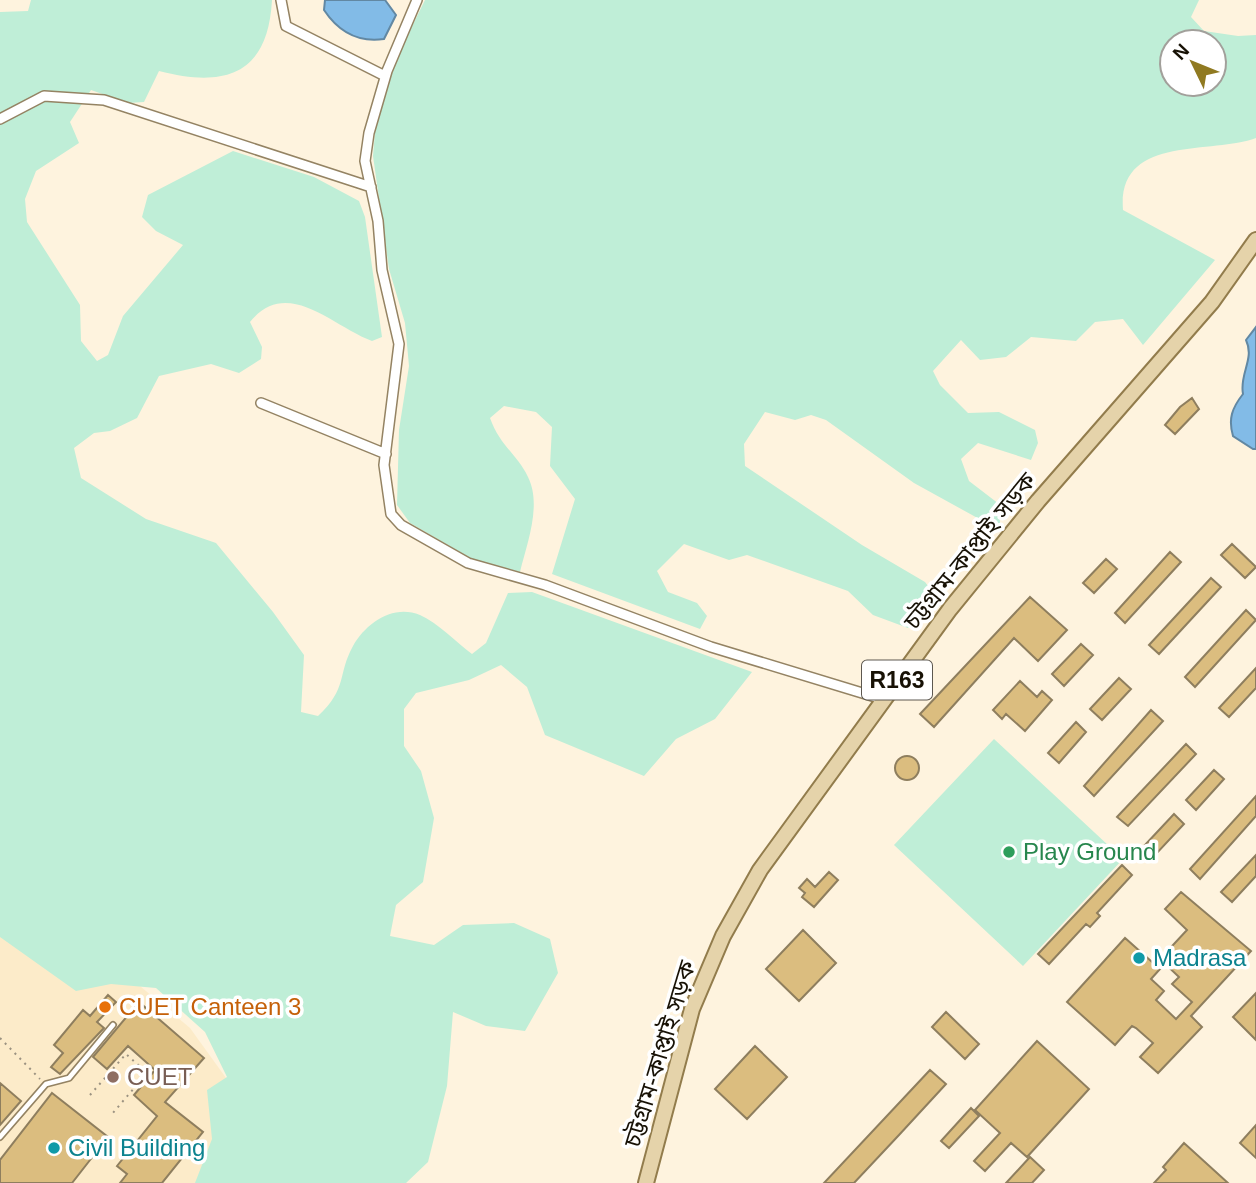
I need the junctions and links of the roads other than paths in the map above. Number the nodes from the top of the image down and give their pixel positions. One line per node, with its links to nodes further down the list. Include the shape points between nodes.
1 (281, 0): 3 (street, via 286,26)
2 (417, 0): 3 (street)
3 (385, 76): 5 (street, via 365,161)
4 (0, 119): 5 (street, via 44,96 104,100)
5 (370, 187): 8 (street, via 399,344)
6 (1256, 240): 9 (main road, চট্টগ্রাম-কাপ্তাই সড়ক / R163, via 1212,302 1038,501)
7 (261, 403): 8 (street)
8 (386, 454): 9 (street, via 391,514 401,525 455,557 545,584 711,646)
9 (882, 699): 12 (main road, চট্টগ্রাম-কাপ্তাই সড়ক / R163, via 766,859 723,936 692,1009)
10 (113, 1025): 11 (lane, via 69,1078 46,1084)
11 (0, 1137)
12 (646, 1183)

